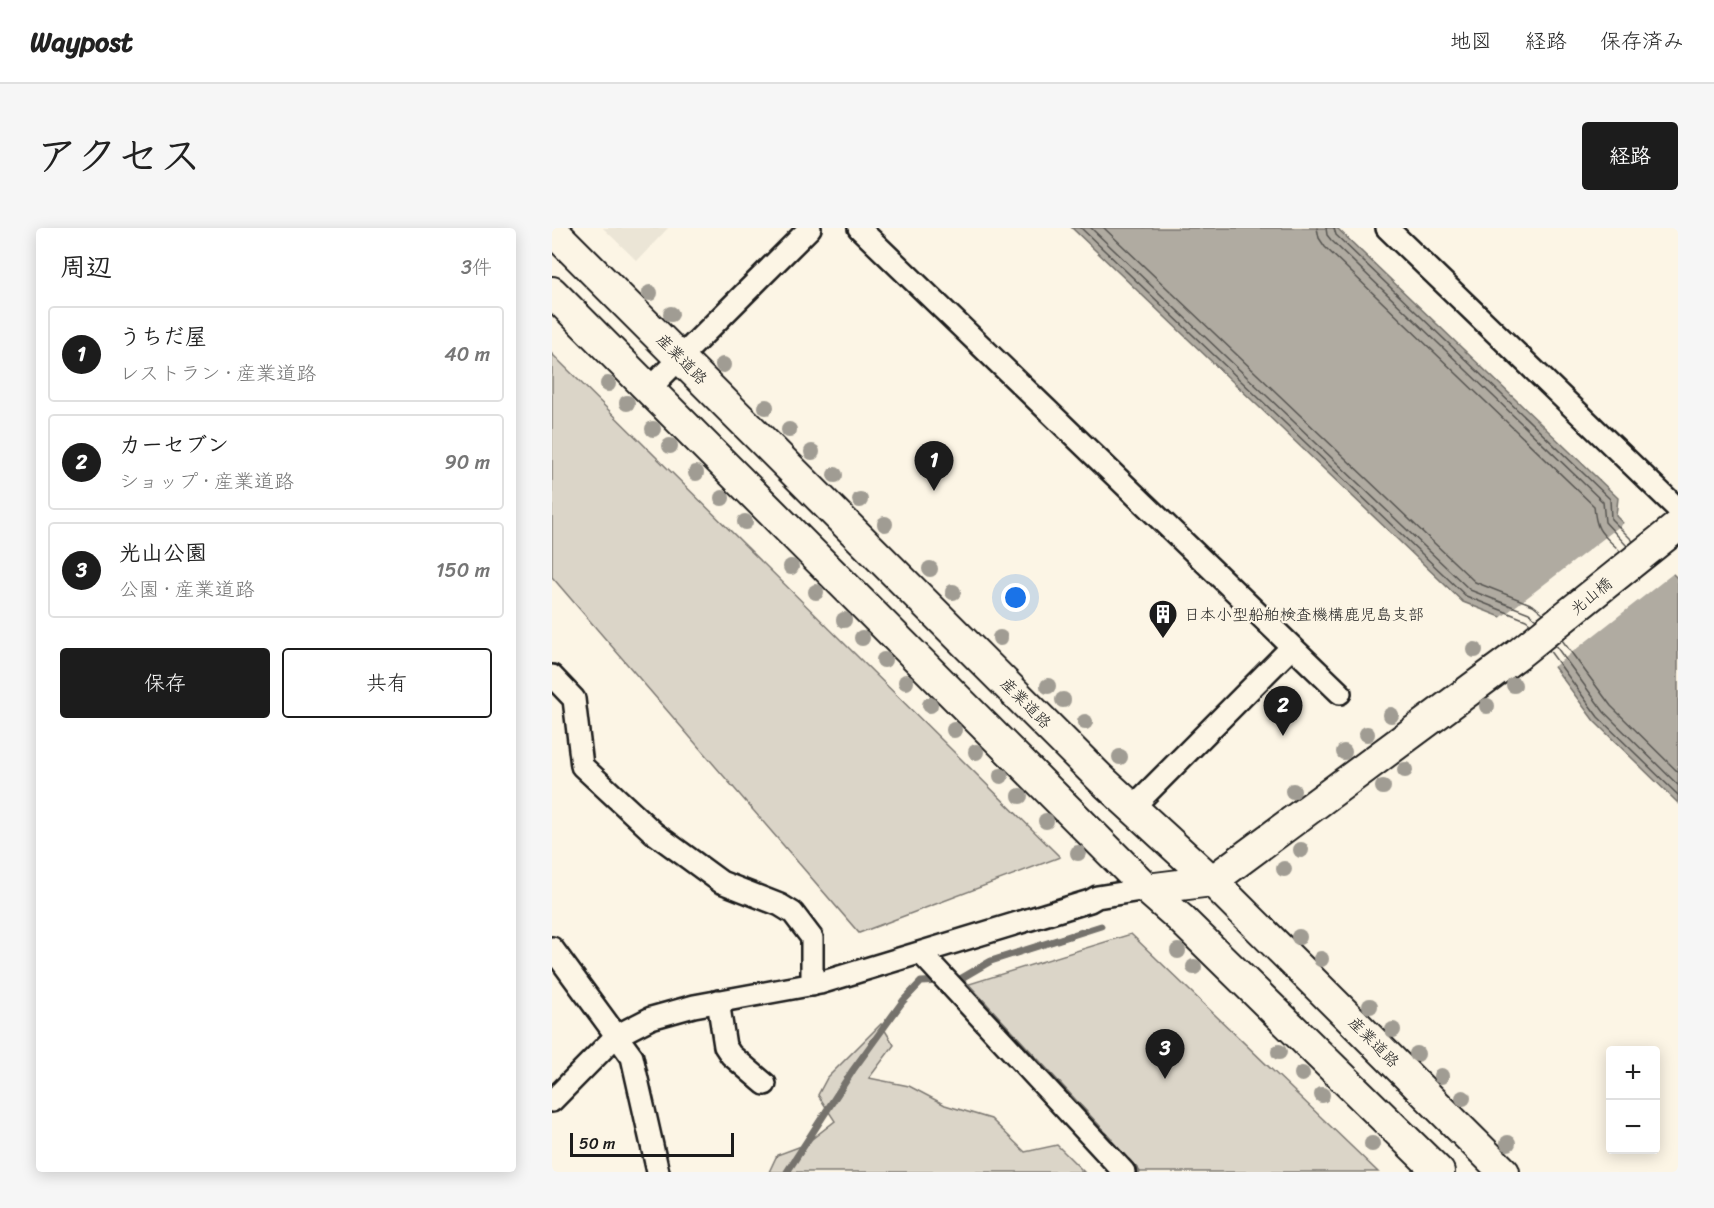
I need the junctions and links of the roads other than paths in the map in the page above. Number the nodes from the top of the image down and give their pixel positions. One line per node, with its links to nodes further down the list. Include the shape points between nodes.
1 (810, 228): 6 (street)
2 (859, 228): 10 (street)
3 (1387, 228): 8 (street)
4 (552, 230): 6 (main road, 産業道路)
5 (552, 292): 7 (main road)
6 (681, 357): 7 (street); 13 (main road, 産業道路)
7 (650, 388): 15 (main road)
8 (1678, 508)
9 (1671, 531): 14 (main road, 光山橋, via 1517,655)
10 (1292, 647): 12 (street); 13 (street)
11 (552, 676): 18 (street, via 574,699 582,766 654,833 720,882 793,913 812,938)
12 (1340, 693)
13 (1132, 808): 14 (main road, 産業道路)
14 (1212, 881): 15 (main road); 26 (main road, 産業道路)
15 (1147, 889): 17 (street, via 1097,897); 25 (main road)
16 (552, 948): 20 (street)
17 (928, 961): 18 (street); 24 (street)
18 (812, 984): 19 (street)
19 (718, 1001): 20 (street, via 651,1018); 21 (street, via 724,1046)
20 (616, 1036): 22 (street); 23 (street, via 632,1057)
21 (765, 1084)
22 (555, 1093)
23 (658, 1172)
24 (1124, 1172)
25 (1438, 1172)
26 (1504, 1172)

